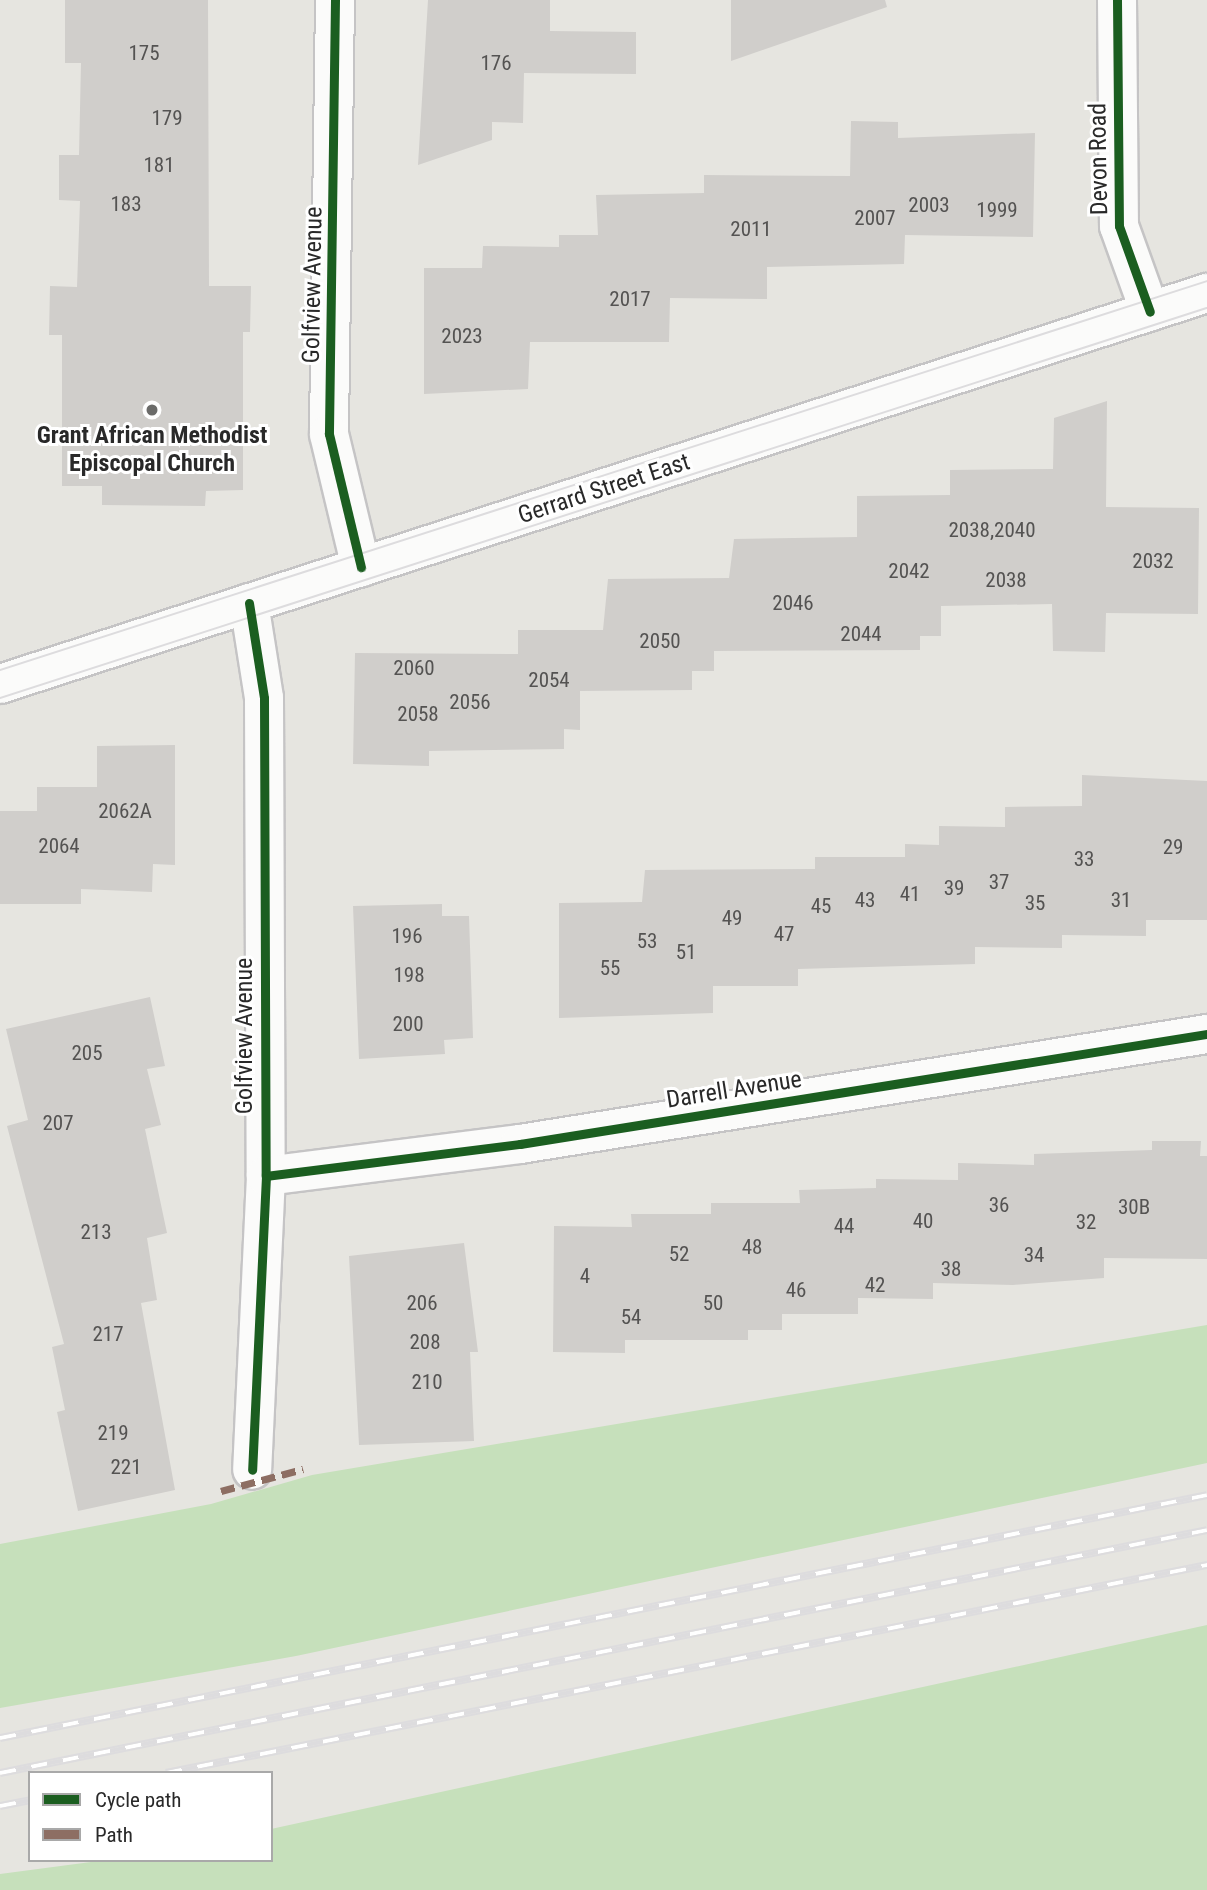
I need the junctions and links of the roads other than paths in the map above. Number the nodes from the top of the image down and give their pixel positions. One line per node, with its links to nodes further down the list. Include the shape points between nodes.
1 (335, 0): 5 (street, Golfview Avenue, via 329,434)
2 (1117, 0): 4 (street, Devon Road, via 1119,226)
3 (1207, 293): 4 (street, Gerrard Street East)
4 (1150, 312): 5 (street, Gerrard Street East)
5 (361, 567): 6 (street, Gerrard Street East)
6 (249, 603): 7 (street, Gerrard Street East); 9 (street, Golfview Avenue, via 264,688)
7 (0, 684)
8 (1207, 1034): 9 (street, Darrell Avenue, via 520,1144)
9 (266, 1176): 10 (street, Golfview Avenue)
10 (252, 1470)

